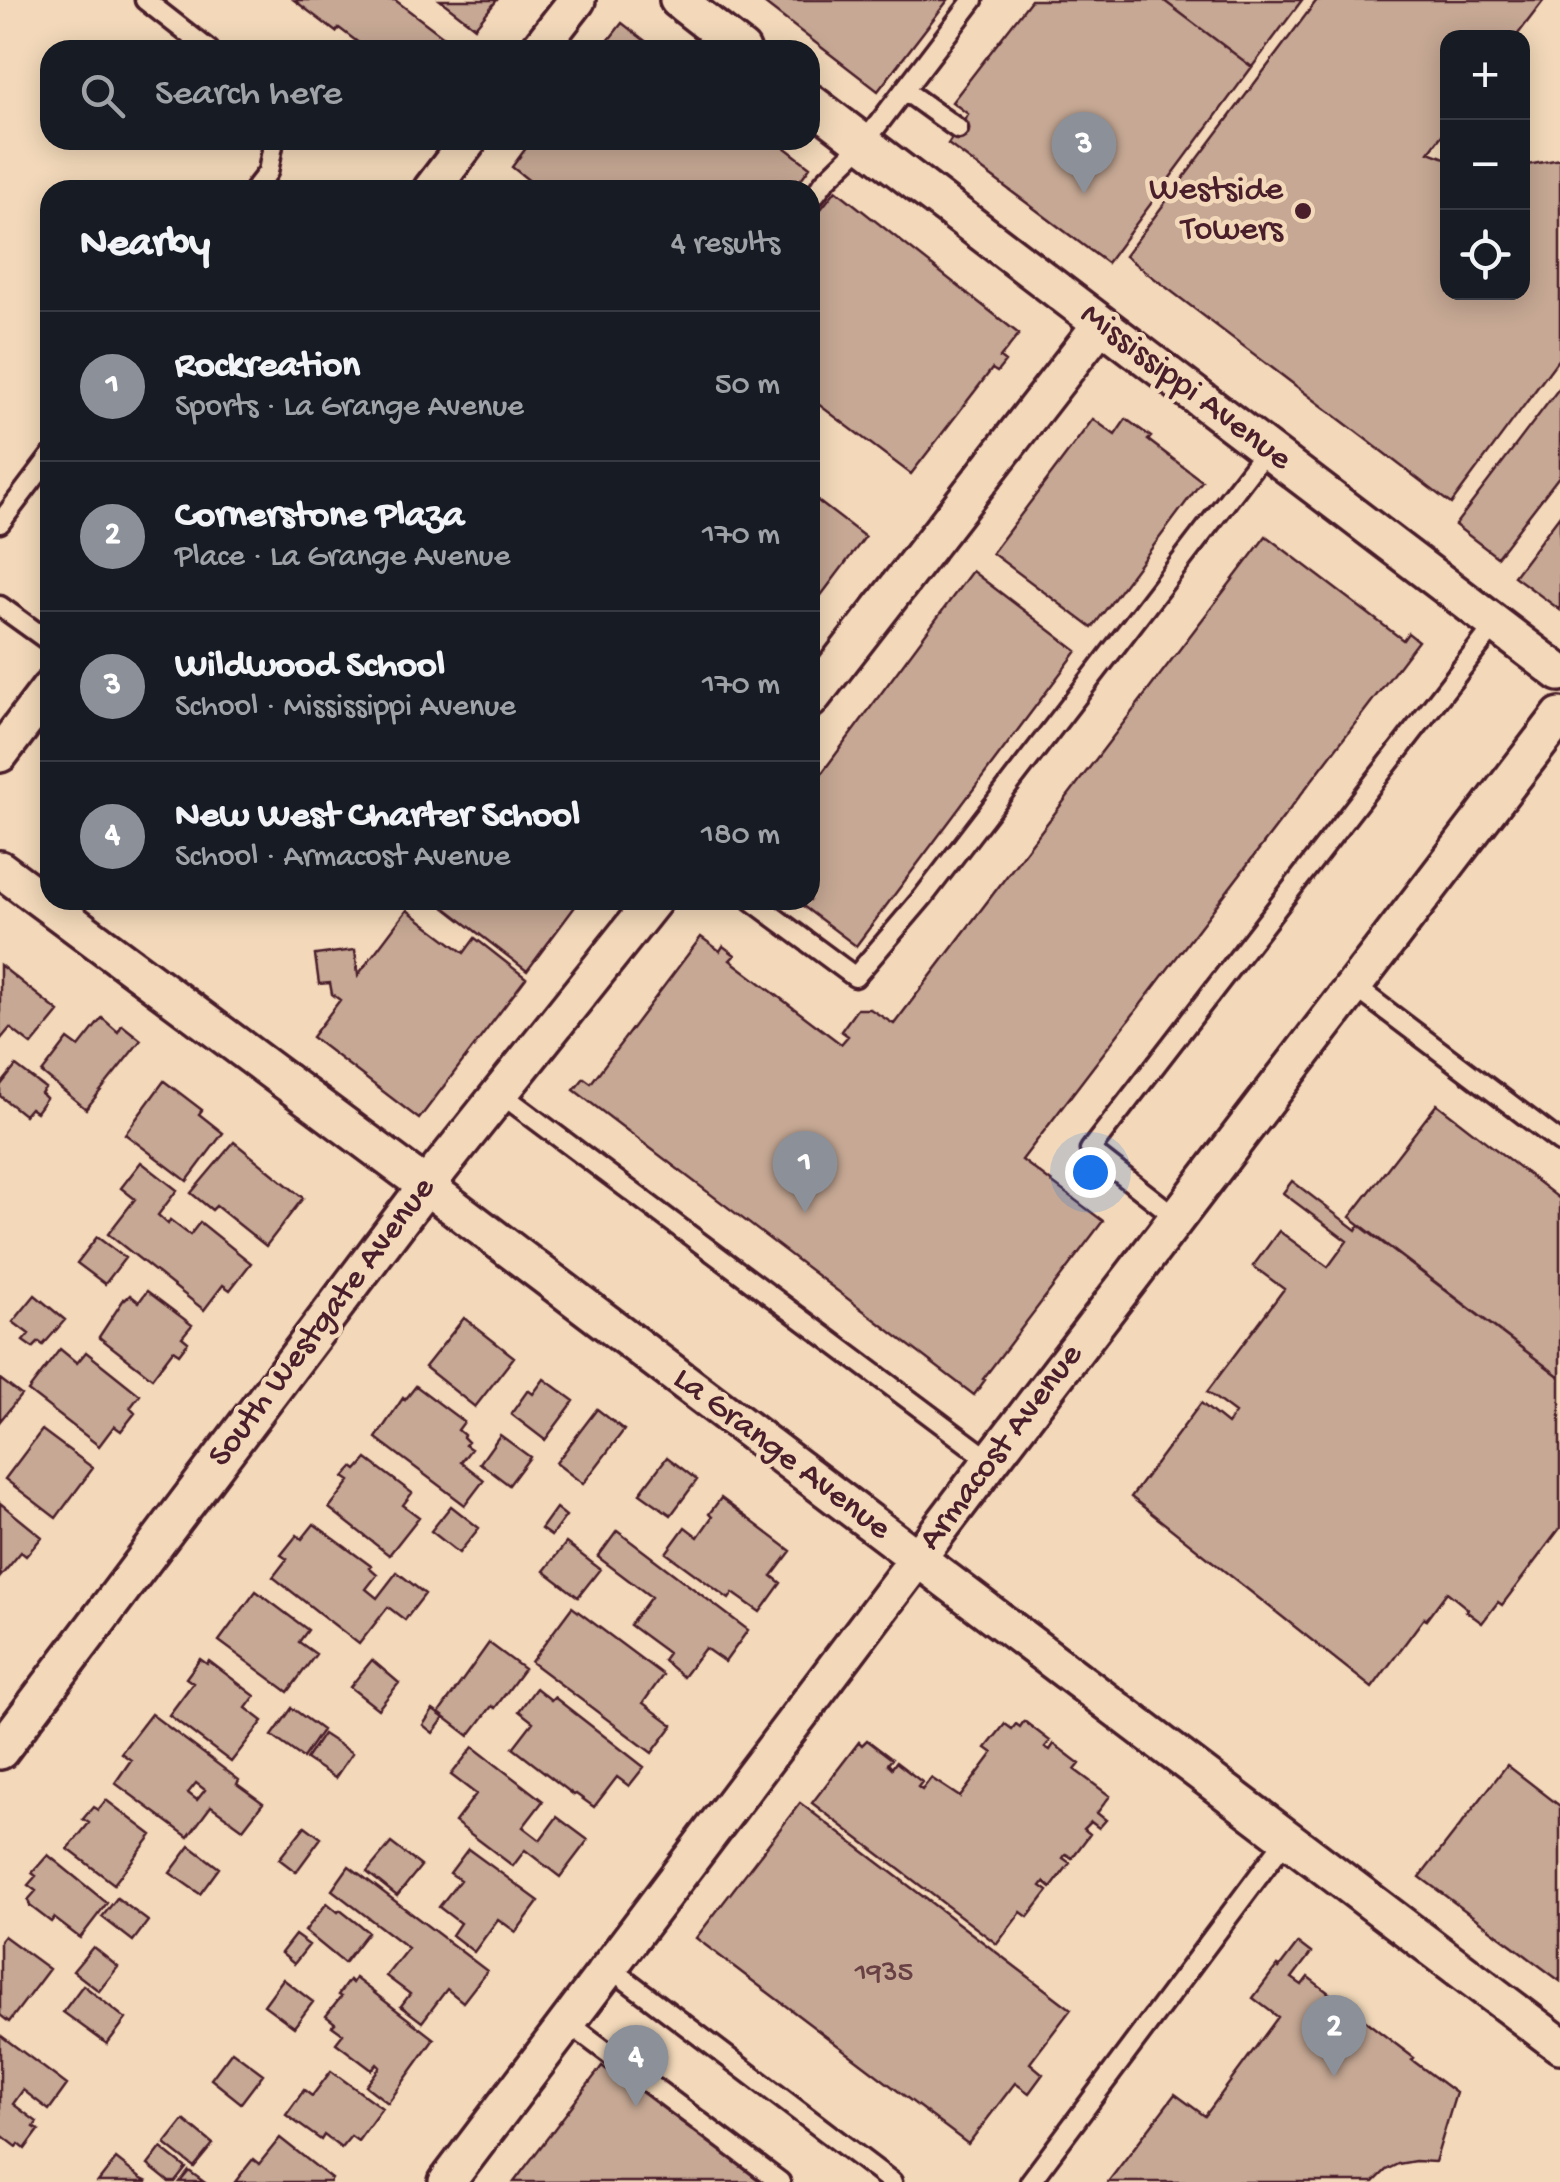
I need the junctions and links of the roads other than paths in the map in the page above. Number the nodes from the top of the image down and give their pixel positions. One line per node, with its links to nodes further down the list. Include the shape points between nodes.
1 (145, 0): 5 (lane)
2 (576, 0): 6 (street)
3 (678, 0): 7 (street)
4 (973, 0): 8 (lane)
5 (196, 40)
6 (546, 40)
7 (729, 40)
8 (904, 90): 10 (lane); 11 (lane)
9 (820, 110): 11 (street, Mississippi Avenue)
10 (958, 129)
11 (864, 144): 16 (lane); 17 (street, Mississippi Avenue)
12 (272, 150): 14 (lane)
13 (461, 150): 15 (street)
14 (262, 180)
15 (439, 180)
16 (820, 188)
17 (1101, 324): 18 (street, Mississippi Avenue); 25 (street)
18 (1267, 449): 22 (street, Mississippi Avenue); 33 (lane, via 855,977)
19 (40, 470): 20 (lane)
20 (0, 523)
21 (0, 606): 23 (lane)
22 (1496, 624): 24 (street, Mississippi Avenue); 38 (lane, via 1090,1150)
23 (40, 635)
24 (1560, 673)
25 (820, 687)
26 (40, 701): 28 (street)
27 (1560, 716): 34 (street, Armacost Avenue)
28 (0, 754)
29 (0, 869): 30 (street, La Grange Avenue)
30 (40, 899)
31 (55, 910): 37 (street, La Grange Avenue)
32 (646, 910): 35 (street, South Westgate Avenue)
33 (765, 910)
34 (1354, 986): 36 (lane); 38 (street, Armacost Avenue)
35 (500, 1094): 37 (street, South Westgate Avenue); 39 (lane)
36 (1560, 1142)
37 (426, 1186): 40 (street, La Grange Avenue); 41 (street, South Westgate Avenue)
38 (1178, 1218): 39 (street, Armacost Avenue)
39 (991, 1461): 40 (street, Armacost Avenue)
40 (917, 1558): 42 (street, La Grange Avenue); 43 (street, Armacost Avenue)
41 (0, 1751)
42 (1286, 1838): 45 (street, La Grange Avenue); 49 (lane)
43 (609, 1967): 44 (street, Armacost Avenue); 48 (lane)
44 (567, 2022): 46 (street, Armacost Avenue); 47 (lane)
45 (1560, 2044)
46 (447, 2182)
47 (780, 2182)
48 (892, 2182)
49 (1030, 2182)

